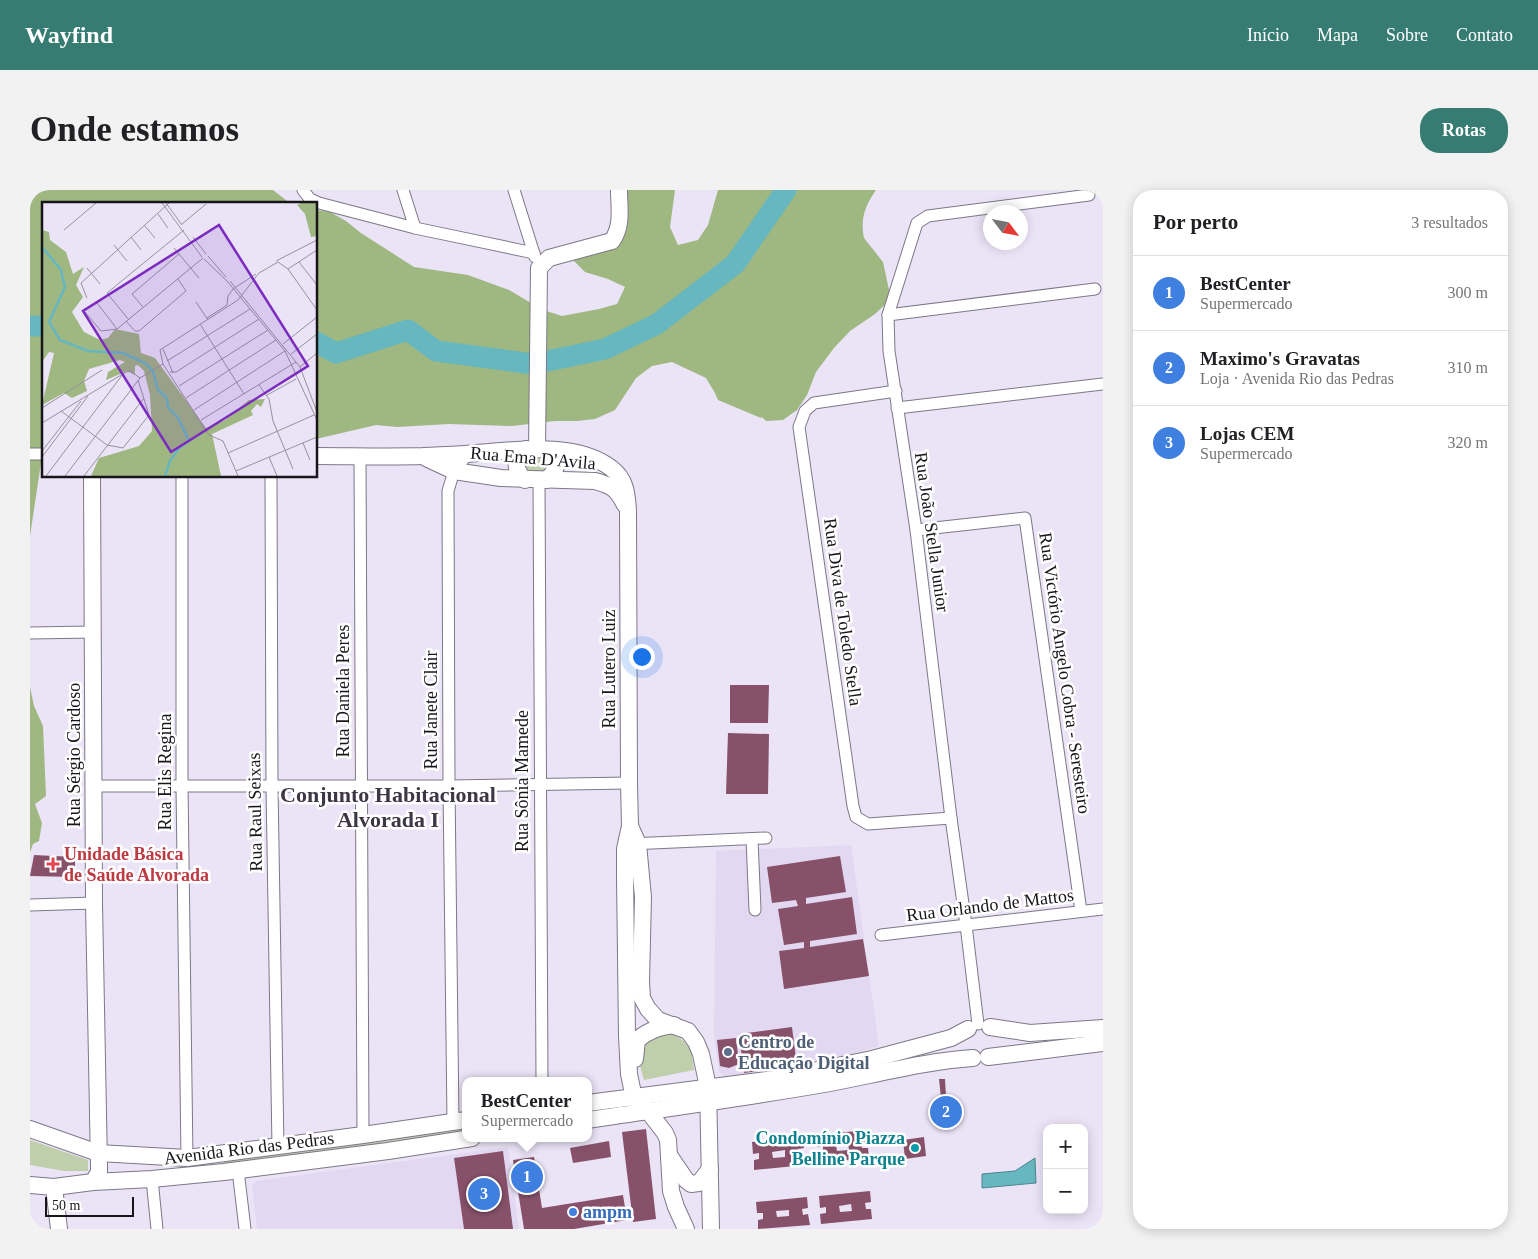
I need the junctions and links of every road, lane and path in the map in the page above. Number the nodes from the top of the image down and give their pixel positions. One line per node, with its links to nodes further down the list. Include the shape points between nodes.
1 (303, 190): 6 (street)
2 (404, 190): 8 (street)
3 (514, 190): 9 (street)
4 (618, 191): 9 (street, via 620,215 612,241)
5 (1089, 195): 11 (street, Rua João Stella Junior, via 928,216 917,223)
6 (317, 202)
7 (318, 203): 8 (street)
8 (415, 228): 9 (street)
9 (537, 261): 15 (street)
10 (1095, 289): 11 (street)
11 (888, 315): 13 (street, Rua João Stella Junior)
12 (1103, 384): 14 (street)
13 (896, 391): 14 (street, Rua João Stella Junior); 36 (street, Rua Diva de Toledo Stella, via 814,402 805,411 799,427 856,817 868,824)
14 (897, 408): 26 (street, Rua João Stella Junior)
15 (538, 450): 16 (street, Rua Ema D'Avila); 24 (street, via 556,458 557,466 554,474); 24 (street, via 519,454 516,464 518,473); 25 (street, Rua Ema D'Avila, via 592,457 610,467 621,476 627,491)
16 (468, 454): 19 (street, Rua Ema D'Avila); 20 (street, Rua Janete Clair)
17 (318, 456): 18 (street)
18 (360, 456): 19 (street); 34 (street, Rua Daniela Peres)
19 (421, 456): 20 (street, Rua Ema D'Avila)
20 (454, 470): 24 (street, Rua Ema D'Avila); 35 (street, Rua Janete Clair, via 448,491)
21 (92, 478): 27 (street, Rua Sérgio Cardoso)
22 (182, 478): 32 (street, Rua Elis Regina)
23 (271, 478): 33 (street, Rua Raul Seixas)
24 (537, 480): 25 (street, Rua Ema D'Avila, via 608,484 618,492); 30 (street, Rua Sônia Mamede)
25 (628, 511): 29 (street, Rua Lutero Luiz)
26 (916, 530): 36 (street, Rua João Stella Junior); 44 (street, Rua Victório Angelo Cobra - Seresteiro, via 1025,518)
27 (93, 632): 28 (street); 31 (street, Rua Sérgio Cardoso)
28 (30, 633)
29 (629, 783): 30 (street); 39 (street, Rua Lutero Luiz)
30 (540, 785): 35 (street); 53 (street, Rua Sônia Mamede)
31 (94, 786): 32 (street); 40 (street, Rua Sérgio Cardoso)
32 (182, 786): 33 (street); 66 (street, Rua Elis Regina)
33 (272, 786): 34 (street); 63 (street, Rua Raul Seixas)
34 (360, 786): 35 (street); 61 (street, Rua Daniela Peres)
35 (449, 786): 59 (street, Rua Janete Clair)
36 (951, 818): 45 (street, Rua João Stella Junior)
37 (766, 838): 38 (street)
38 (752, 839): 39 (street); 43 (street)
39 (632, 844): 47 (street, Rua Lutero Luiz, via 643,898 642,998 658,1020); 52 (street, Rua Lutero Luiz)
40 (94, 902): 41 (street); 64 (street, Rua Sérgio Cardoso)
41 (30, 905)
42 (1103, 909): 44 (street, Rua Orlando de Mattos)
43 (755, 910)
44 (1081, 911): 45 (street, Rua Orlando de Mattos)
45 (966, 925): 46 (street, Rua Orlando de Mattos); 48 (street, Rua João Stella Junior)
46 (881, 936)
47 (674, 1025): 52 (street, via 648,1031 637,1040 635,1063); 54 (street, Rua Lutero Luiz, via 688,1031 696,1042)
48 (979, 1027): 49 (street, via 1030,1033); 51 (street, via 997,1037 996,1049); 51 (street, via 964,1034 963,1046 968,1055); 54 (street, via 872,1059)
49 (1103, 1028)
50 (1103, 1043): 51 (street)
51 (981, 1057): 54 (street, via 947,1060 831,1082)
52 (629, 1074): 55 (street, Rua Lutero Luiz)
53 (542, 1077)
54 (709, 1095): 55 (street); 57 (street); 67 (street, Rua Lutero Luiz)
55 (634, 1098): 56 (street); 57 (street)
56 (592, 1103)
57 (648, 1111): 58 (street); 65 (street, via 665,1132)
58 (592, 1119)
59 (459, 1121): 61 (street, Avenida Rio das Pedras)
60 (30, 1129): 64 (street, Avenida Rio das Pedras)
61 (362, 1136): 63 (street, Avenida Rio das Pedras)
62 (462, 1140): 68 (street, Avenida Rio das Pedras)
63 (278, 1147): 66 (street, Avenida Rio das Pedras)
64 (98, 1153): 66 (street, Avenida Rio das Pedras); 70 (street, Rua Sérgio Cardoso, via 99,1172)
65 (669, 1155): 67 (street, via 691,1184 699,1183); 76 (street, via 671,1191)
66 (187, 1158)
67 (710, 1169): 77 (street, Rua Lutero Luiz)
68 (238, 1170): 69 (street, Avenida Rio das Pedras); 75 (street)
69 (152, 1179): 70 (street, Avenida Rio das Pedras); 74 (street)
70 (93, 1182): 72 (street, Avenida Rio das Pedras)
71 (30, 1185): 72 (street, Avenida Rio das Pedras)
72 (54, 1187): 73 (street)
73 (59, 1229)
74 (157, 1229)
75 (245, 1229)
76 (686, 1229)
77 (712, 1229)

